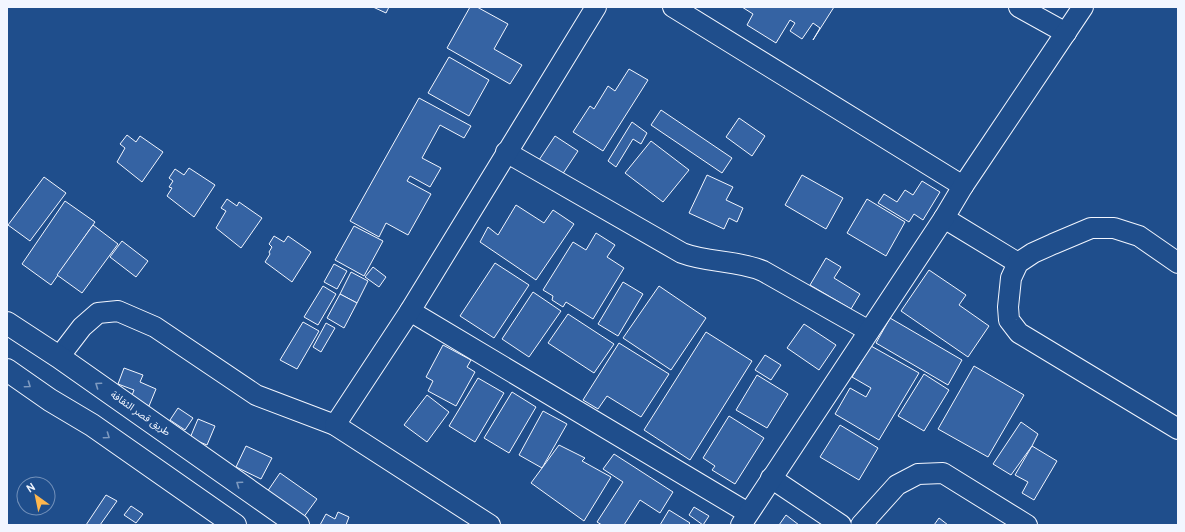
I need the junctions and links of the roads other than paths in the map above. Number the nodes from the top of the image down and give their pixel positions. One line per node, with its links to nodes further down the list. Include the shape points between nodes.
1 (596, 7): 6 (street)
2 (672, 7): 7 (street)
3 (1019, 7): 5 (street)
4 (1083, 7): 5 (street)
5 (1066, 33): 7 (street)
6 (506, 152): 11 (street); 13 (street, via 682,253 702,259 746,265 764,271)
7 (963, 186): 8 (street)
8 (944, 218): 9 (street); 13 (street)
9 (1018, 263): 10 (street, via 1033,253 1091,228 1114,228 1139,236); 17 (street, via 1011,278 1008,307 1009,320 1019,333)
10 (1178, 263)
11 (410, 311): 16 (street); 19 (street)
12 (7, 323): 14 (street, طريق قصر الثقافة)
13 (869, 332): 18 (street)
14 (59, 357): 16 (street, via 82,327 98,313 118,311 155,327 256,395); 21 (street, طريق قصر الثقافة, one-way to 14)
15 (7, 370): 20 (street, one-way to 20)
16 (335, 425): 22 (street)
17 (1178, 429)
18 (771, 478): 19 (street); 23 (street)
19 (745, 519)
20 (235, 525)
21 (298, 525)
22 (490, 525)
23 (841, 525)
24 (861, 525): 25 (street, via 897,485 918,474 943,473)
25 (1027, 525)

